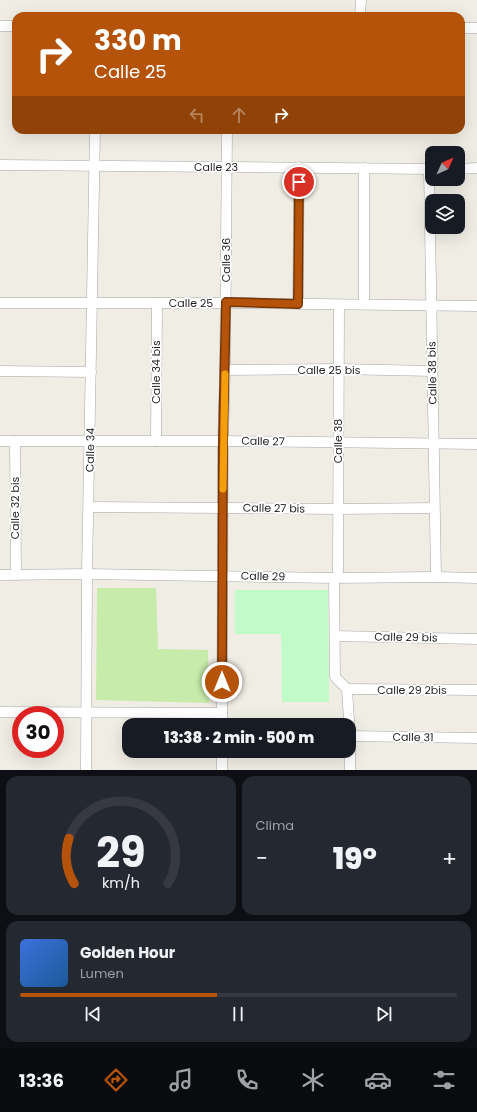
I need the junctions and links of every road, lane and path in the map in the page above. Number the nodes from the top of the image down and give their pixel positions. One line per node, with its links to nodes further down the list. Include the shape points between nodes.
1 (361, 0): 2 (street)
2 (360, 12)
3 (0, 26): 4 (street)
4 (12, 26)
5 (465, 28): 6 (street)
6 (477, 28)
7 (95, 134): 10 (street, Calle 34)
8 (227, 134): 11 (street, Calle 36)
9 (0, 165): 10 (street, Calle 23)
10 (95, 166): 11 (street, Calle 23); 20 (street, Calle 34)
11 (226, 167): 12 (street, Calle 23); 18 (street, Calle 36)
12 (299, 167): 13 (street, Calle 23); 22 (street)
13 (364, 168): 15 (street, Calle 23); 23 (street)
14 (477, 168): 16 (street)
15 (425, 169)
16 (465, 169)
17 (430, 186): 25 (street, Calle 38 bis)
18 (226, 302): 21 (street, Calle 25); 22 (street, Calle 25); 28 (street, Calle 36)
19 (0, 303): 20 (street, Calle 25)
20 (92, 303): 21 (street, Calle 25); 31 (street, Calle 34)
21 (157, 303): 35 (street, Calle 34 bis)
22 (298, 304): 24 (street, Calle 25)
23 (364, 304): 24 (street, Calle 25); 25 (street, Calle 25)
24 (339, 305): 27 (street, Calle 38)
25 (431, 305): 26 (street, Calle 25); 30 (street, Calle 38 bis)
26 (477, 306)
27 (338, 369): 28 (street, Calle 25 bis); 30 (street, Calle 25 bis); 37 (street, Calle 38)
28 (225, 370): 36 (street, Calle 36)
29 (0, 371): 31 (street)
30 (432, 371): 38 (street, Calle 38 bis)
31 (91, 372): 34 (street, Calle 34)
32 (0, 441): 33 (street, Calle 27)
33 (15, 441): 34 (street, Calle 27); 46 (street, Calle 32 bis)
34 (90, 441): 35 (street, Calle 27); 40 (street, Calle 34)
35 (156, 441): 36 (street, Calle 27)
36 (223, 441): 37 (street, Calle 27); 41 (street, Calle 36)
37 (338, 442): 38 (street, Calle 27); 43 (street, Calle 38)
38 (433, 444): 39 (street, Calle 27); 42 (street, Calle 38 bis)
39 (477, 444)
40 (89, 507): 41 (street, Calle 27 bis); 44 (street, Calle 34)
41 (223, 508): 43 (street, Calle 27 bis); 47 (street, Calle 36)
42 (434, 508): 43 (street, Calle 27 bis); 48 (street, Calle 38 bis)
43 (338, 509): 49 (street, Calle 38)
44 (87, 574): 46 (street, Calle 29); 47 (street, Calle 29); 56 (street, Calle 34)
45 (0, 575): 46 (street, Calle 29)
46 (16, 575)
47 (223, 576): 49 (street, Calle 29); 57 (street, Calle 36)
48 (436, 577): 49 (street, Calle 29); 50 (street, Calle 29)
49 (336, 578): 51 (street, Calle 38)
50 (477, 578)
51 (335, 636): 52 (street, Calle 29 bis); 53 (street, Calle 38, via 335,677)
52 (477, 639)
53 (347, 689): 54 (street, Calle 29 2bis); 59 (street)
54 (477, 690)
55 (0, 712): 56 (street)
56 (87, 712): 57 (street); 64 (street, Calle 34)
57 (222, 713): 58 (street, Calle 36)
58 (222, 718)
59 (348, 718)
60 (356, 736): 61 (street, Calle 31)
61 (477, 738)
62 (222, 758): 65 (street)
63 (350, 758): 66 (street)
64 (86, 770)
65 (222, 770)
66 (350, 770)

